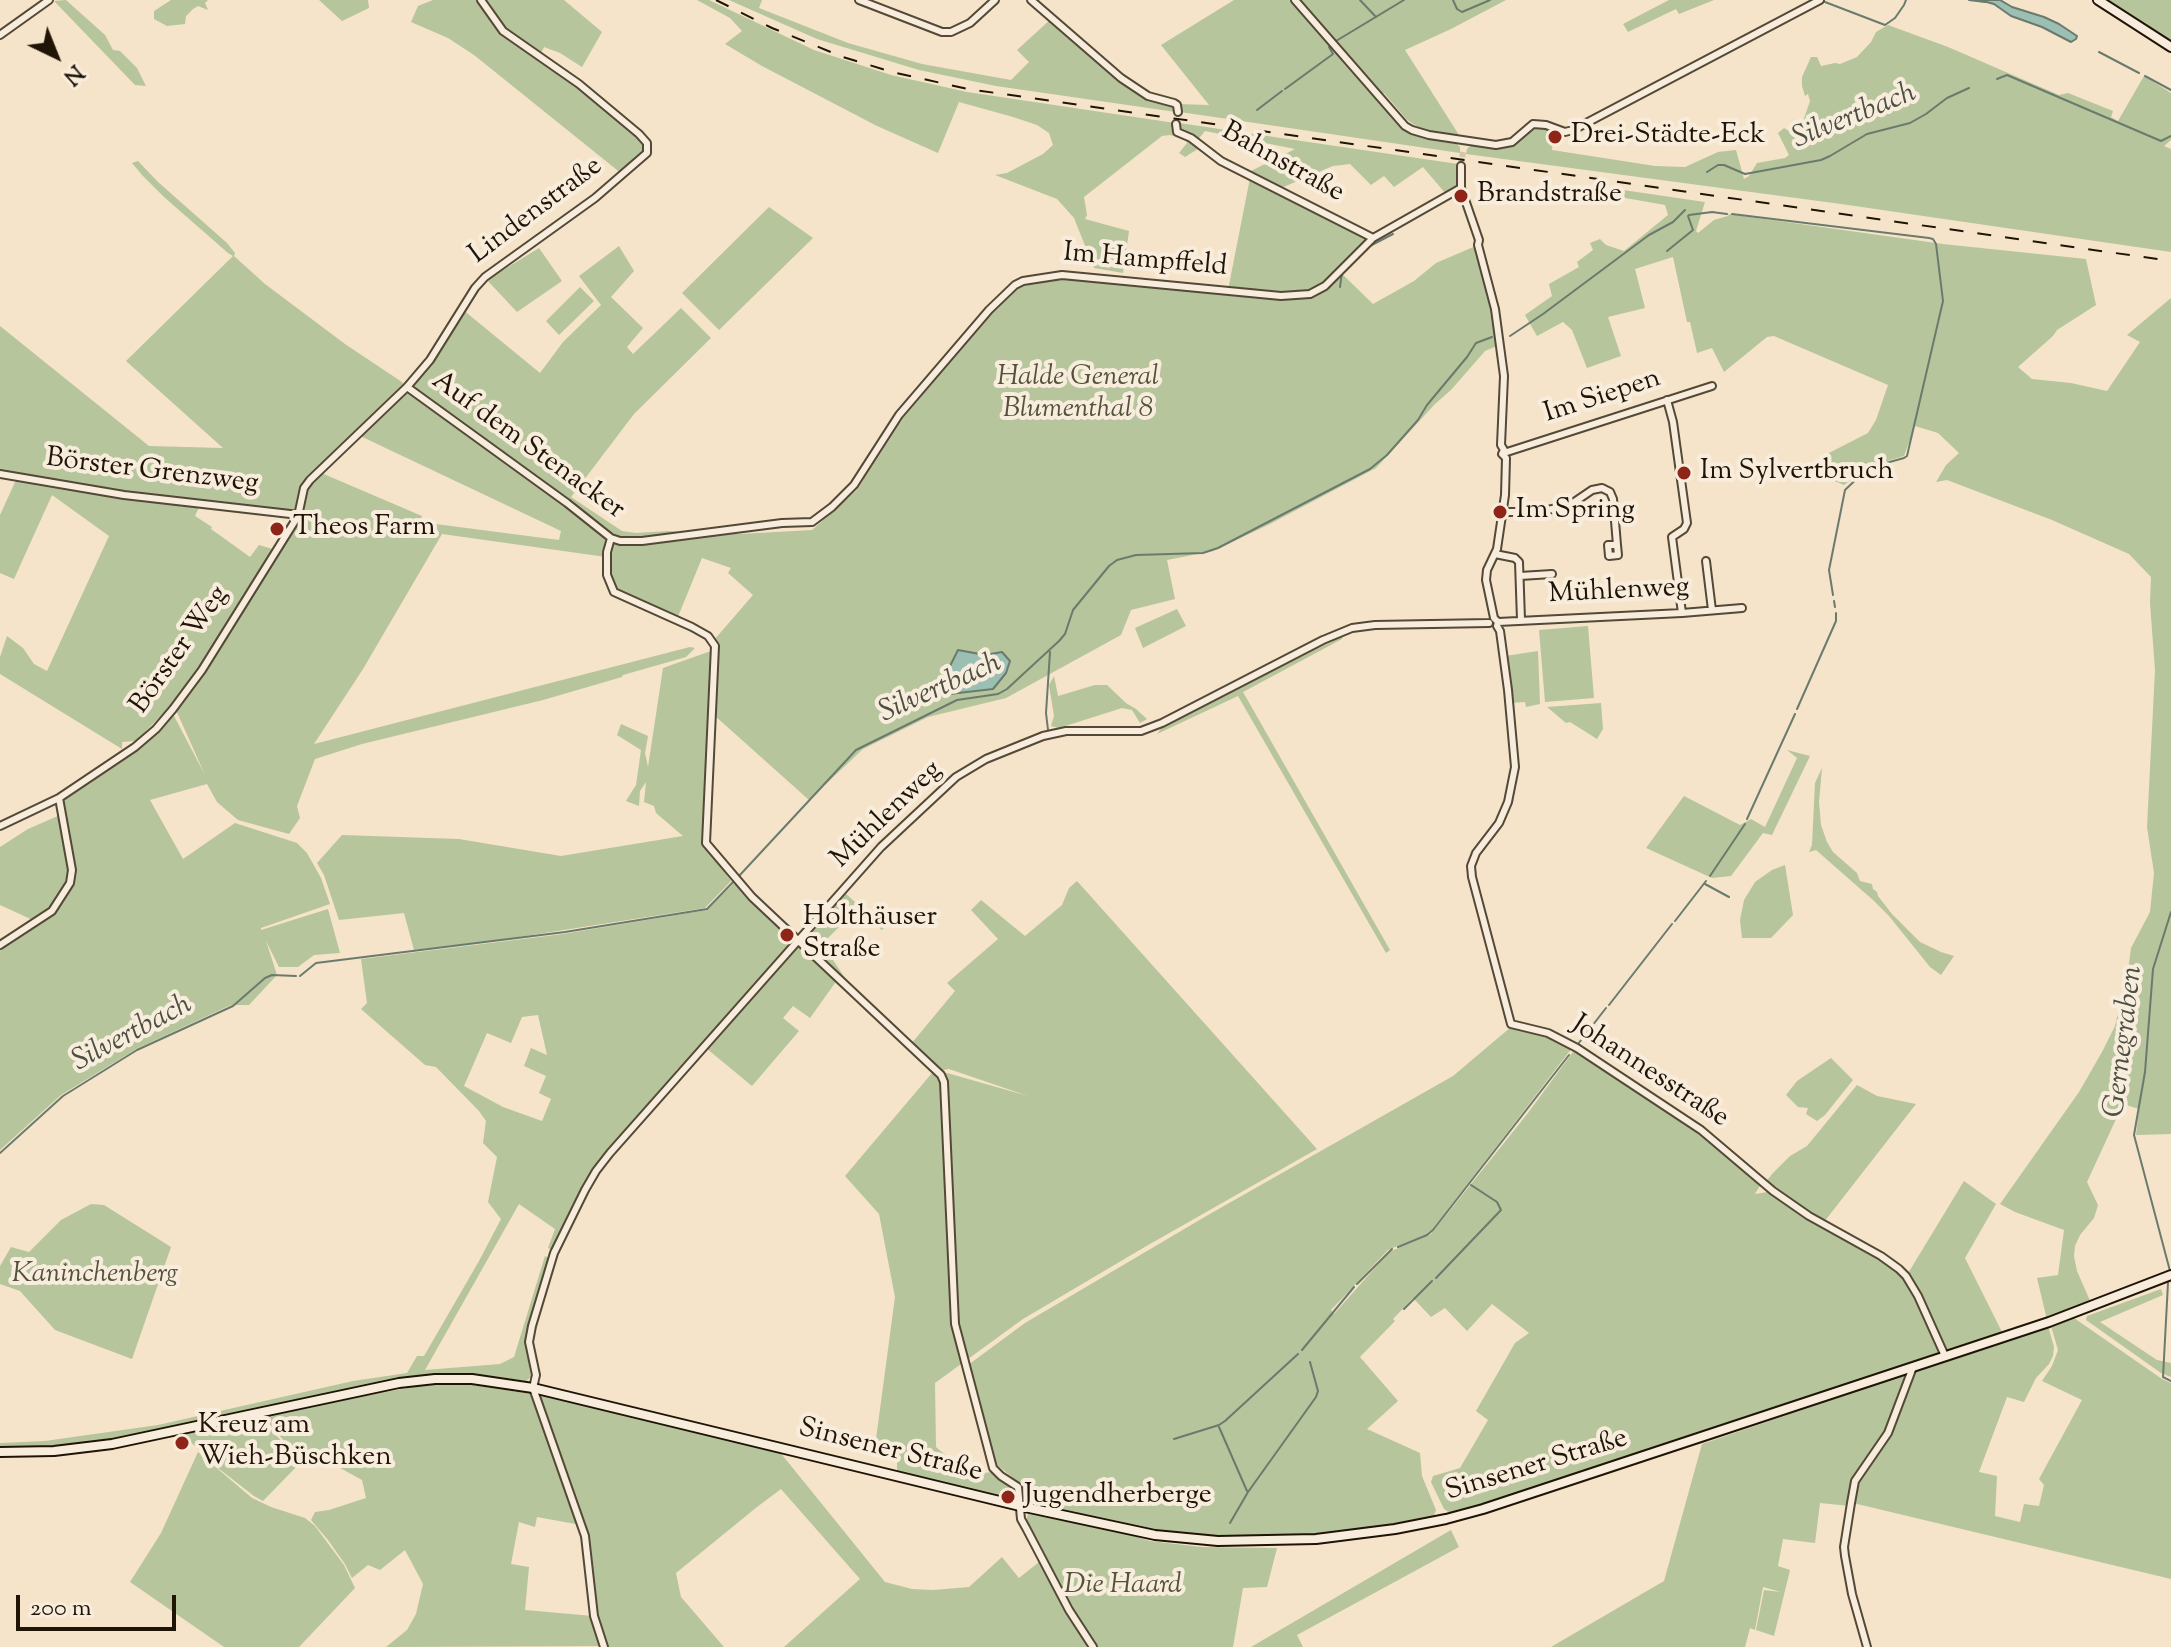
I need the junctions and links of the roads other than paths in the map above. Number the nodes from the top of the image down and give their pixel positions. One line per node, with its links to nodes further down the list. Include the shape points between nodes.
1 (49, 0): 9 (street)
2 (481, 0): 19 (street, Lindenstraße, via 503,31 579,84 639,134 648,148 595,198 485,277)
3 (859, 0): 4 (street, via 942,32 970,23)
4 (995, 0)
5 (1031, 0): 11 (street, via 1121,78 1148,96 1174,103)
6 (1295, 0): 13 (street, via 1399,120 1412,130)
7 (1820, 0): 13 (street, via 1569,132 1539,123 1506,144)
8 (2098, 0): 10 (main road)
9 (0, 35)
10 (2171, 47)
11 (1178, 112)
12 (1176, 124): 17 (street, Bahnstraße, via 1177,132 1221,161)
13 (1466, 140): 14 (street)
14 (1463, 152)
15 (1461, 166): 16 (street, Johannesstraße)
16 (1461, 188): 17 (street); 21 (street, Johannesstraße, via 1495,309 1504,376)
17 (1373, 238): 25 (street, Im Hampffeld, via 1310,294 1281,296 1062,275 1023,281 999,299 899,415 854,485)
18 (1712, 386): 20 (street, Im Siepen)
19 (407, 387): 24 (street, Lindenstraße, via 310,480); 27 (street, Auf dem Stenacker)
20 (1667, 400): 21 (street, Im Siepen); 35 (street, via 1687,523 1672,537)
21 (1505, 453): 23 (street, Johannesstraße)
22 (0, 474): 24 (street, Börster Grenzweg)
23 (1502, 512): 28 (street, via 1570,505 1602,488 1613,499); 29 (street, Johannesstraße)
24 (299, 515): 26 (street, Lindenstraße)
25 (812, 522): 27 (street, Auf dem Stenacker, via 642,541)
26 (292, 526): 38 (street, Börster Weg, via 202,670 156,729)
27 (611, 538): 40 (street, via 607,575 614,592 692,627 715,646 706,843)
28 (1617, 545)
29 (1495, 554): 32 (street, via 1517,559); 37 (street, Johannesstraße, via 1486,580)
30 (1706, 561): 34 (street)
31 (1552, 574): 32 (street)
32 (1520, 576): 36 (street)
33 (1742, 608): 34 (street, Mühlenweg)
34 (1712, 610): 35 (street, Mühlenweg)
35 (1682, 613): 36 (street, Mühlenweg)
36 (1521, 620): 37 (street, Mühlenweg)
37 (1494, 622): 40 (street, Mühlenweg, via 1352,628 1141,731 1066,731 986,759 956,777 881,847); 43 (street, Johannesstraße, via 1500,631 1515,767 1499,823 1471,866 1511,1024 1563,1040 1701,1129 1785,1199 1899,1269 1918,1296)
38 (59, 798): 39 (street, Börster Weg); 41 (street, via 70,883 52,911)
39 (0, 826)
40 (798, 942): 45 (street, Mühlenweg, via 596,1171 554,1253 532,1326); 47 (street, via 944,1082 955,1324 993,1468 1018,1487)
41 (0, 945)
42 (2171, 1275): 43 (main road, Sinsener Straße)
43 (1945, 1356): 44 (main road, Sinsener Straße)
44 (1913, 1367): 47 (main road, Sinsener Straße, via 1493,1506 1395,1529 1290,1541 1218,1541 1155,1535); 50 (street, via 1888,1433 1855,1481 1851,1503 1845,1556)
45 (533, 1388): 46 (main road, Sinsener Straße, via 472,1379 399,1383 112,1444); 47 (main road, Sinsener Straße); 48 (street, Mühlenweg, via 585,1536 594,1616)
46 (0, 1452)
47 (1020, 1506): 49 (street, via 1021,1519 1054,1583)
48 (604, 1647)
49 (1093, 1647)
50 (1867, 1647)

